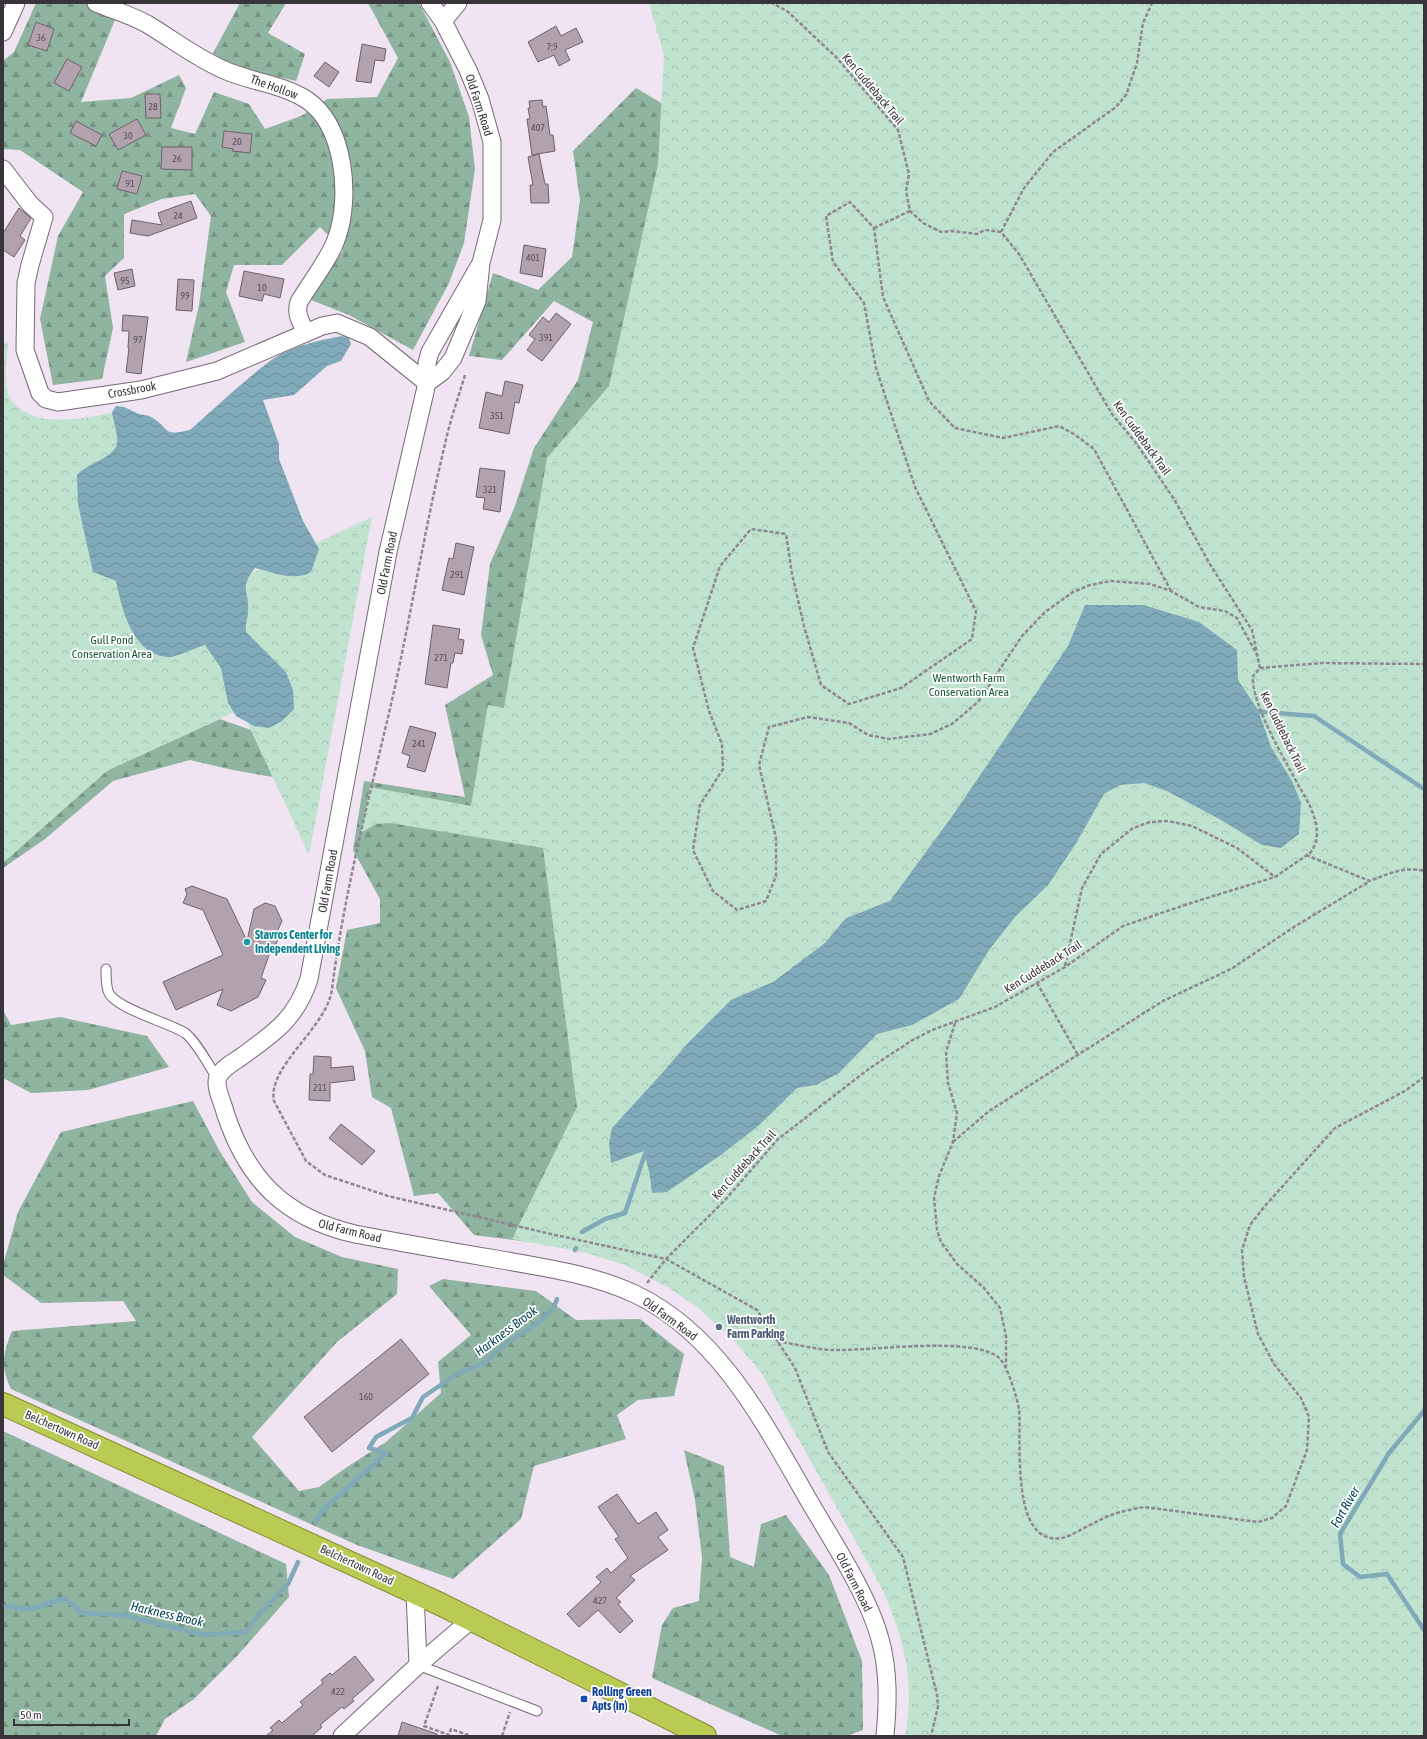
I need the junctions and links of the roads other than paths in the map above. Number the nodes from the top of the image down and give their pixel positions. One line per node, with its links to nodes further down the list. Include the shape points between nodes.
1 (16, 3): 6 (street)
2 (96, 3): 9 (street, The Hollow, via 145,23 205,61 228,72 276,86 306,100 318,109 330,125 342,165 343,214 337,238 296,310)
3 (430, 3): 5 (street, Old Farm Road)
4 (458, 3): 5 (street)
5 (443, 21): 8 (street, Old Farm Road, via 480,99 492,142 492,220)
6 (3, 32)
7 (7, 175): 9 (street, Crossbrook, via 44,217 26,283 25,350 35,384 46,399 58,402 148,388 217,371)
8 (481, 263): 10 (street, Old Farm Road, via 430,352 426,363); 10 (street, Old Farm Road, via 480,291 453,358 442,372)
9 (306, 333): 10 (street, Crossbrook, via 322,326 337,324 349,327 370,337)
10 (426, 383): 12 (street, Old Farm Road, via 388,552 304,996 290,1018 265,1040 227,1067)
11 (106, 969): 12 (lane, via 108,992 115,1001 187,1034)
12 (217, 1078): 20 (street, Old Farm Road, via 233,1136 255,1173 279,1200 310,1220 336,1230 571,1274 608,1284 638,1296 667,1314 700,1340 724,1367 766,1427 860,1591 880,1636 887,1674)
13 (3, 1404): 14 (highway, Belchertown Road)
14 (415, 1592): 15 (highway, Belchertown Road); 16 (street)
15 (472, 1619): 16 (street); 19 (highway, Belchertown Road)
16 (418, 1665): 17 (lane); 18 (street)
17 (537, 1711)
18 (342, 1736)
19 (705, 1736)
20 (885, 1736)

